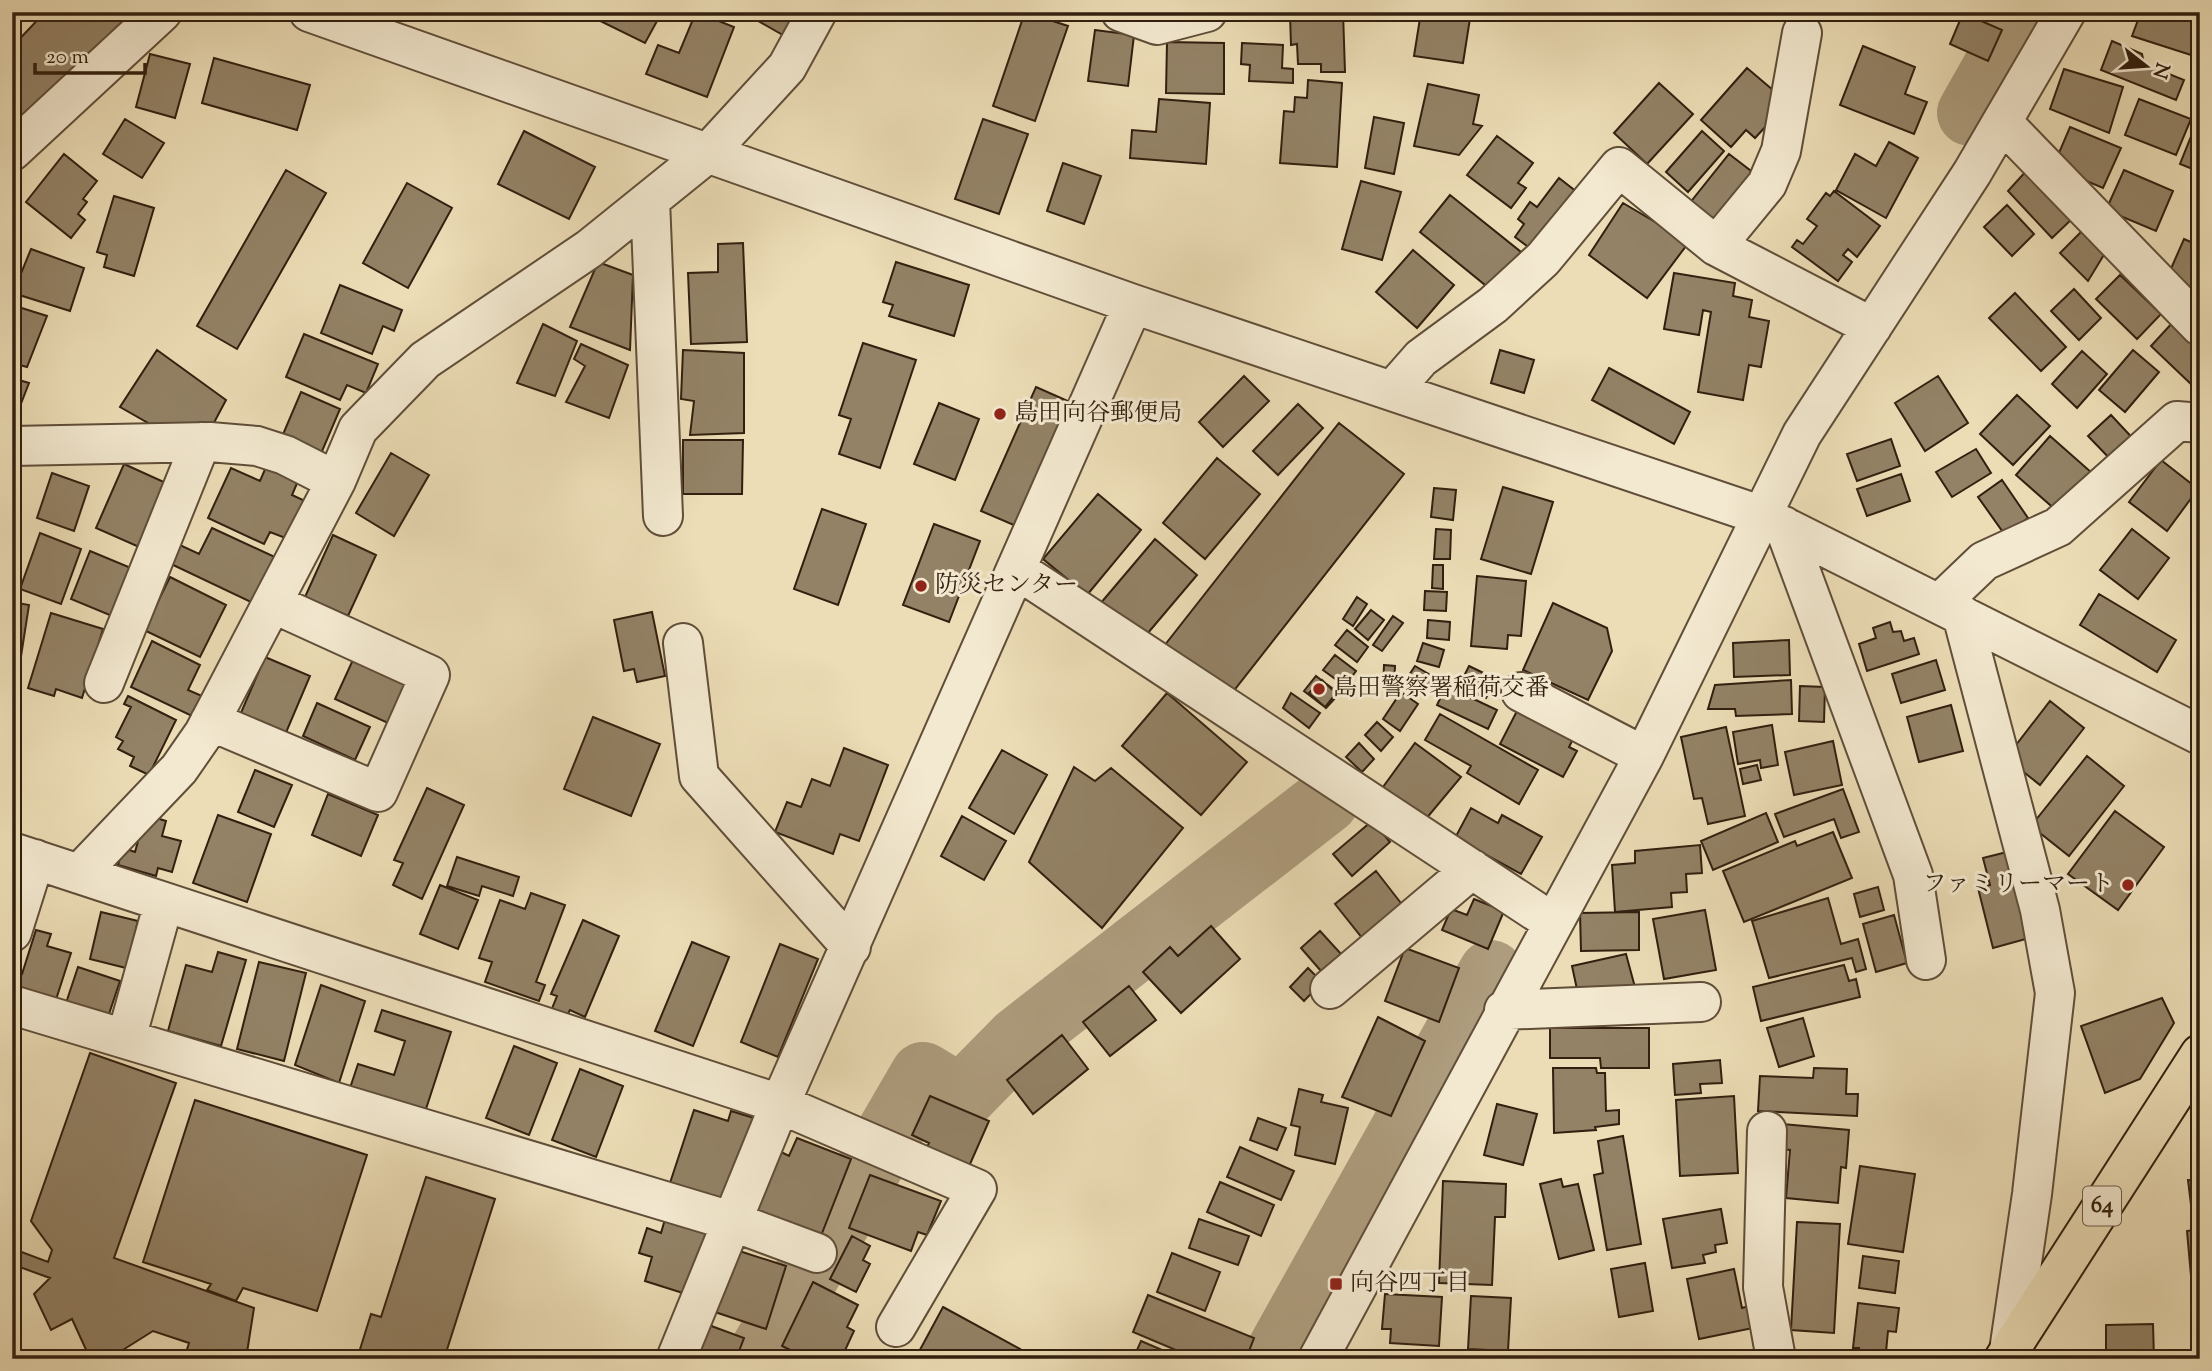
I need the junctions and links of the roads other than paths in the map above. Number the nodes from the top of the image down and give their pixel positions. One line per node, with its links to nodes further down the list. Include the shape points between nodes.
1 (162, 12): 9 (street)
2 (309, 12): 10 (street)
3 (817, 12): 10 (street, via 787,67)
4 (1121, 12): 5 (street, via 1157,25)
5 (1207, 12)
6 (2066, 12): 8 (street)
7 (1802, 33): 12 (street, via 1781,151 1767,184)
8 (2002, 122): 14 (street); 15 (street)
9 (12, 151)
10 (708, 153): 11 (street); 13 (street)
11 (650, 200): 20 (street, via 589,249 425,360 358,429); 21 (street)
12 (1716, 246): 15 (street); 16 (street, via 1619,167 1543,259 1493,305 1421,358)
13 (1133, 304): 16 (street); 23 (street)
14 (2200, 326)
15 (1872, 327): 22 (street, via 1801,434)
16 (1392, 391): 22 (street)
17 (2200, 423): 25 (street, via 2177,421 2057,527 1984,561)
18 (201, 442): 19 (street); 20 (street, via 257,446); 27 (street)
19 (12, 446)
20 (336, 481): 24 (street)
21 (663, 516)
22 (1774, 521): 25 (street); 31 (street); 39 (street, via 1913,874)
23 (1016, 569): 33 (street); 38 (street)
24 (272, 603): 29 (street); 29 (street, via 430,676 378,792)
25 (1951, 610): 30 (street); 51 (street, via 2040,910 2055,993 2032,1194)
26 (683, 643): 38 (street, via 699,776)
27 (104, 683)
28 (1521, 692): 31 (street)
29 (210, 721): 34 (street, via 179,769)
30 (2200, 735)
31 (1644, 756): 36 (street)
32 (23, 855): 34 (street); 37 (street)
33 (1472, 869): 36 (street); 40 (street)
34 (79, 874): 35 (street)
35 (164, 902): 44 (street); 46 (street)
36 (1552, 922): 43 (street)
37 (12, 932)
38 (851, 947): 46 (street)
39 (1926, 960)
40 (1330, 989)
41 (1701, 1002): 43 (street)
42 (12, 1005): 44 (street)
43 (1504, 1010): 53 (street)
44 (126, 1039): 48 (street)
45 (2200, 1054): 51 (main road, 64)
46 (780, 1104): 48 (street); 50 (street, via 977,1189)
47 (1767, 1131): 54 (street, via 1763,1287)
48 (730, 1221): 49 (street); 52 (street)
49 (817, 1253)
50 (896, 1327)
51 (2006, 1355)
52 (676, 1359)
53 (1318, 1359)
54 (1776, 1359)

